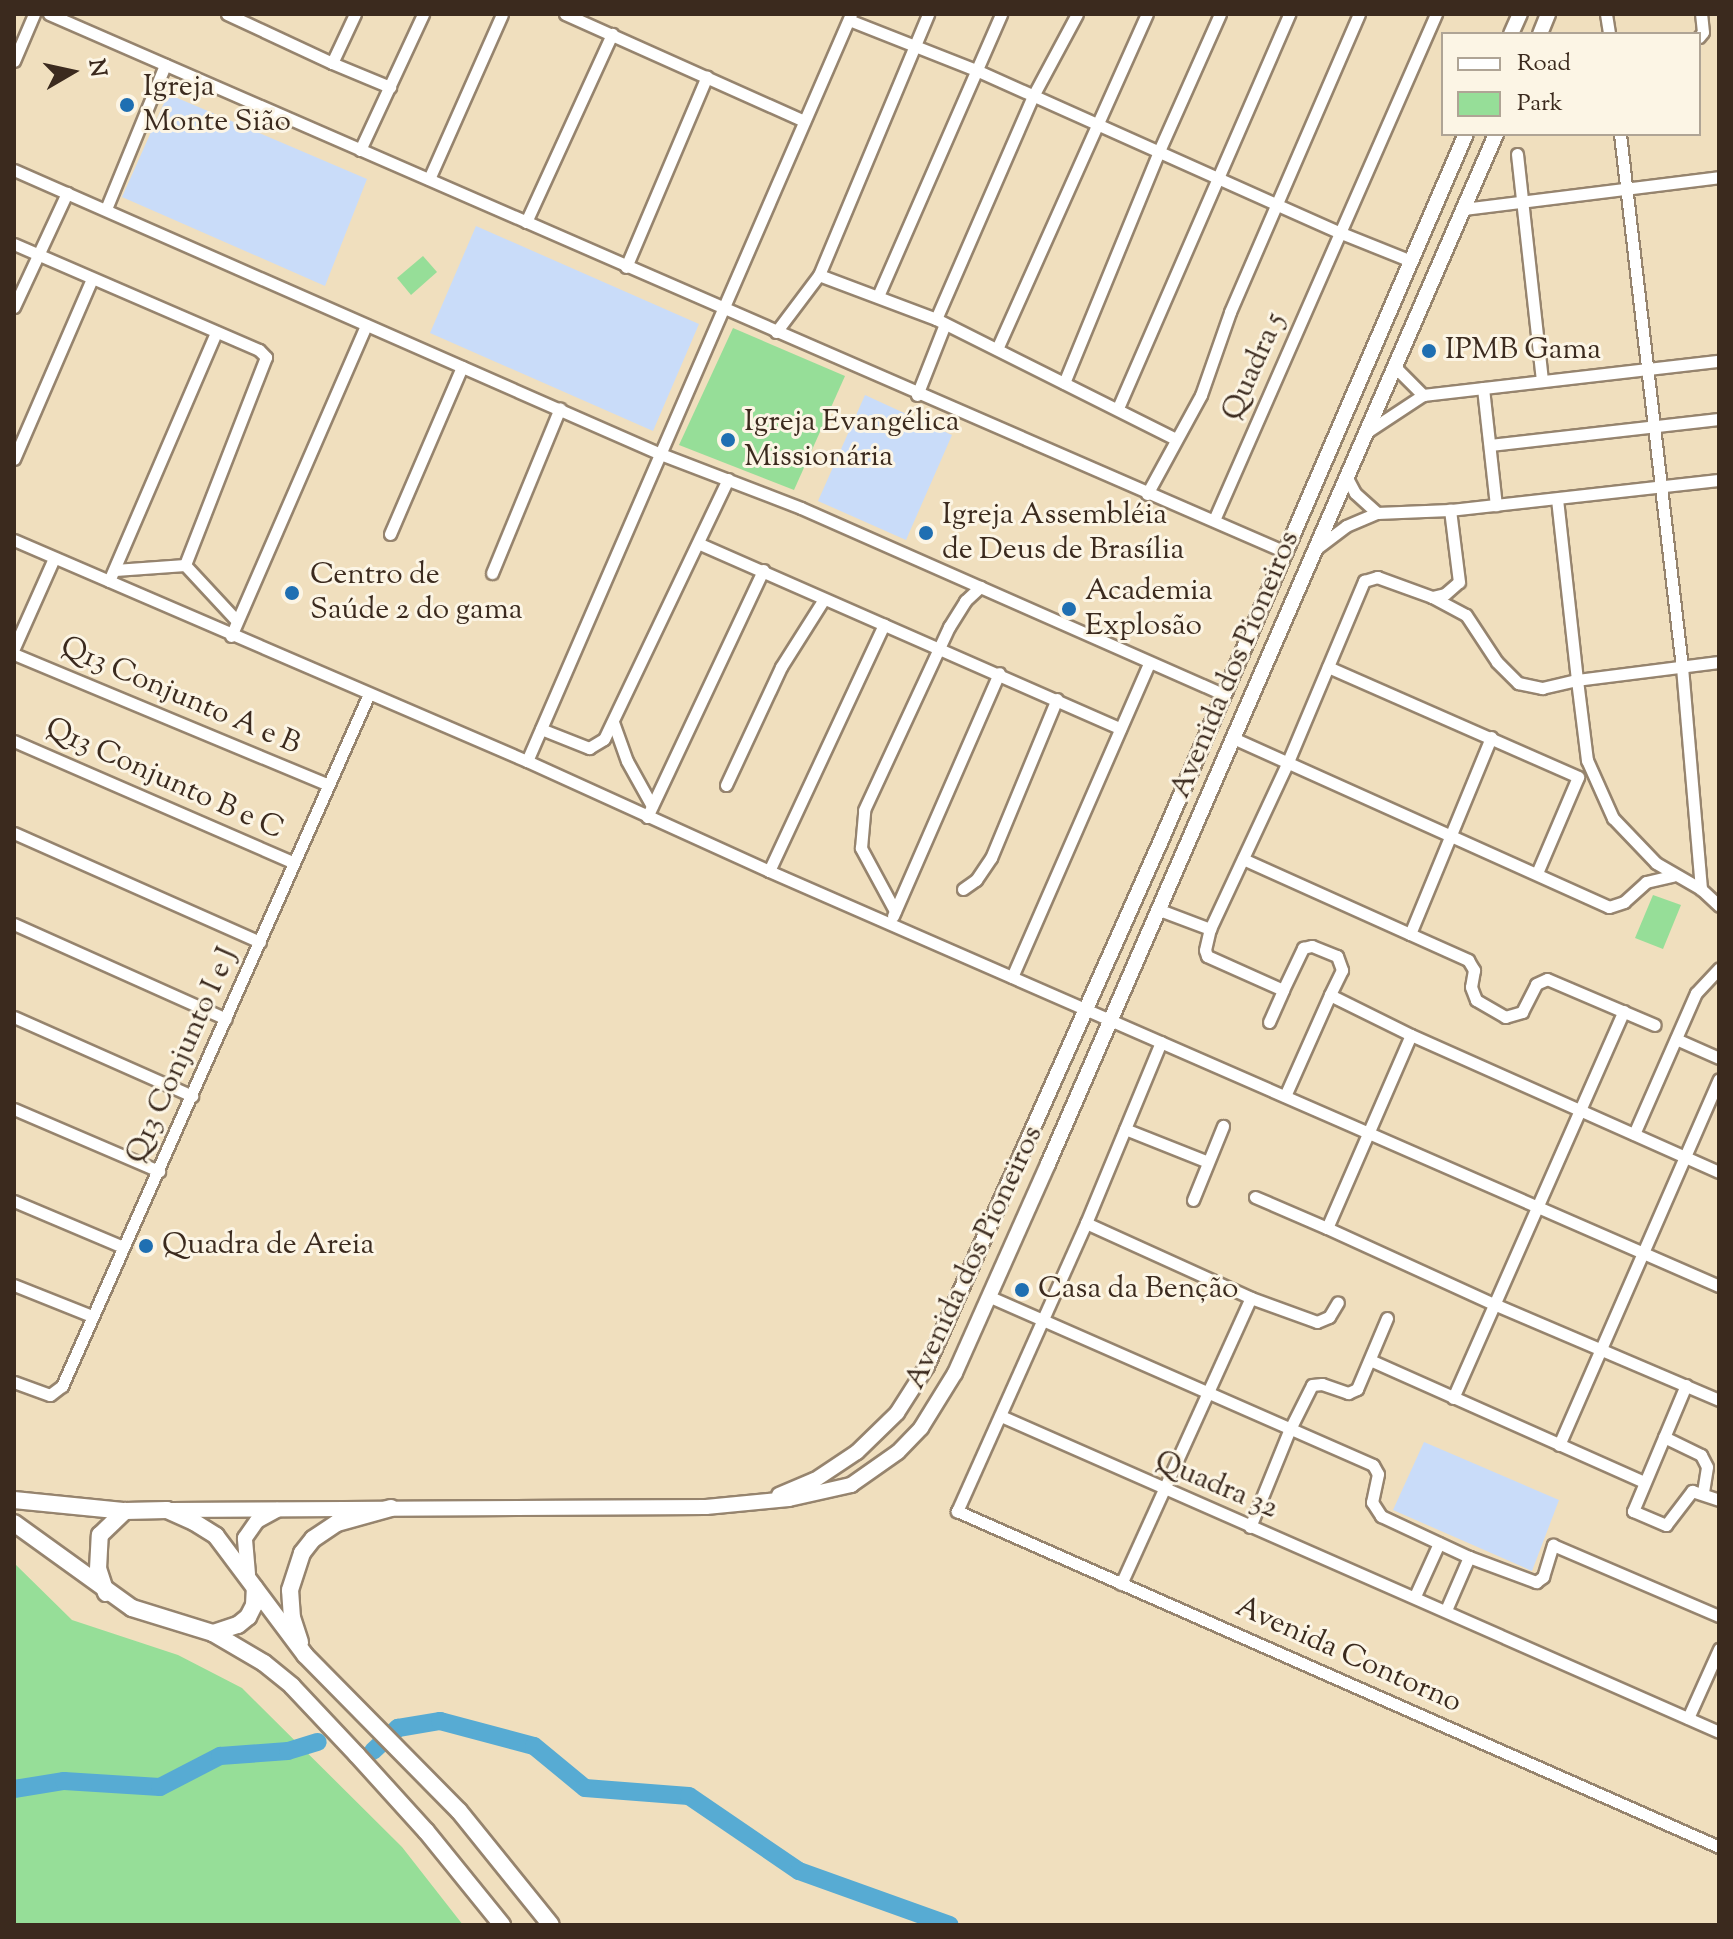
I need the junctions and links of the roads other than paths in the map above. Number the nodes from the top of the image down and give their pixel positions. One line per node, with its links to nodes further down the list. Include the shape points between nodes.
1 (34, 14): 23 (street)
2 (49, 14): 25 (street)
3 (227, 14): 24 (street)
4 (355, 14): 24 (street)
5 (423, 14): 28 (street)
6 (502, 14): 41 (street)
7 (565, 14): 20 (street)
8 (928, 14): 22 (street)
9 (1001, 14): 26 (street)
10 (1077, 14): 29 (street)
11 (1147, 14): 31 (street)
12 (1220, 14): 36 (street)
13 (1289, 14): 40 (street)
14 (1359, 14): 45 (street)
15 (1436, 14): 49 (street, Quadra 5)
16 (1535, 14): 17 (main road)
17 (1542, 14)
18 (1701, 14): 21 (street)
19 (850, 17): 22 (street); 30 (street)
20 (612, 34): 27 (street); 48 (street)
21 (1701, 34)
22 (914, 45): 26 (street); 54 (street)
23 (14, 61)
24 (332, 63): 28 (street)
25 (165, 65): 35 (street); 46 (street)
26 (976, 70): 29 (street); 56 (street)
27 (707, 76): 30 (street); 53 (street)
28 (390, 87): 35 (street)
29 (1033, 96): 31 (street); 59 (street)
30 (804, 121): 58 (street)
31 (1097, 125): 36 (street); 63 (street)
32 (1465, 136): 52 (main road, Avenida dos Pioneiros)
33 (1495, 136): 47 (main road, Avenida dos Pioneiros)
34 (1620, 136): 42 (street)
35 (360, 150): 41 (street)
36 (1159, 151): 40 (street); 69 (street)
37 (1517, 154): 44 (street)
38 (14, 170): 43 (street)
39 (1719, 177): 42 (street)
40 (1219, 178): 45 (street); 74 (street)
41 (429, 179): 48 (street)
42 (1627, 187): 44 (street); 67 (street)
43 (67, 193): 46 (street); 51 (street)
44 (1523, 199): 47 (street); 68 (street)
45 (1277, 204): 49 (street); 78 (street, via 1230,312 1208,379)
46 (106, 209): 60 (street)
47 (1463, 209): 66 (main road, Avenida dos Pioneiros)
48 (526, 222): 53 (street)
49 (1341, 233): 52 (street); 93 (street, Quadra 5)
50 (14, 244): 51 (street)
51 (38, 253): 55 (street); 57 (street)
52 (1411, 261): 82 (main road, Avenida dos Pioneiros)
53 (626, 267): 58 (street)
54 (819, 275): 56 (street); 62 (street)
55 (92, 279): 61 (street); 81 (street)
56 (878, 296): 59 (street)
57 (14, 307)
58 (723, 309): 62 (street); 80 (street)
59 (941, 321): 63 (street); 71 (street)
60 (366, 325): 65 (street); 107 (street)
61 (216, 332): 100 (street, via 259,350 266,357 265,366); 103 (street)
62 (776, 332): 71 (street)
63 (997, 349): 69 (street)
64 (1719, 361): 67 (street)
65 (462, 367): 73 (street); 94 (street)
66 (1395, 367): 72 (street); 77 (main road, Avenida dos Pioneiros)
67 (1648, 367): 68 (street); 76 (street)
68 (1542, 381): 70 (street)
69 (1064, 383): 74 (street)
70 (1483, 388): 72 (street); 79 (street)
71 (917, 395): 87 (street)
72 (1423, 395): 77 (street)
73 (560, 408): 80 (street); 102 (street)
74 (1118, 408): 78 (street)
75 (1719, 419): 76 (street)
76 (1654, 426): 79 (street); 86 (street)
77 (1363, 436): 83 (main road, Avenida dos Pioneiros)
78 (1176, 439): 87 (street)
79 (1490, 445): 90 (street)
80 (658, 453): 84 (street); 123 (street)
81 (14, 459)
82 (1319, 475): 88 (main road, via 1326,493); 98 (main road, Avenida dos Pioneiros)
83 (1346, 476): 88 (main road, Avenida dos Pioneiros); 92 (street, via 1355,493)
84 (728, 479): 96 (street); 104 (street)
85 (1719, 480): 86 (street)
86 (1662, 486): 89 (street); 115 (street)
87 (1147, 494): 93 (street)
88 (1338, 494): 97 (main road, Avenida dos Pioneiros)
89 (1557, 499): 90 (street); 117 (street)
90 (1496, 505): 91 (street)
91 (1450, 510): 92 (street); 105 (street, via 1459,582)
92 (1377, 513): 97 (street, via 1346,526)
93 (1214, 520): 98 (street)
94 (390, 534)
95 (14, 540): 99 (street)
96 (700, 544): 101 (street); 121 (street)
97 (1314, 551): 125 (main road, Avenida dos Pioneiros)
98 (1285, 552): 118 (main road, Avenida dos Pioneiros)
99 (54, 558): 103 (street); 111 (street)
100 (185, 565): 103 (street); 107 (street)
101 (763, 570): 106 (street); 133 (street)
102 (492, 573)
103 (112, 576): 109 (street)
104 (980, 587): 110 (street, via 965,601); 113 (street)
105 (1432, 597): 114 (street, via 1367,578); 117 (street, via 1466,615 1518,683 1542,688)
106 (824, 599): 108 (street); 132 (street, via 781,667)
107 (237, 621): 109 (street)
108 (884, 624): 110 (street); 142 (street)
109 (231, 636): 119 (street)
110 (940, 648): 116 (street); 149 (street, via 860,823 861,848)
111 (14, 651): 131 (street, Q13 Conjunto A e B)
112 (1719, 662): 115 (street)
113 (1149, 664): 118 (street); 122 (street)
114 (1328, 667): 124 (street); 129 (street)
115 (1682, 667): 117 (street); 146 (street)
116 (999, 673): 120 (street); 149 (street)
117 (1577, 680): 127 (street)
118 (1224, 695): 134 (main road, Avenida dos Pioneiros)
119 (368, 696): 128 (street); 131 (street, Q13 Conjunto I e J)
120 (1057, 699): 122 (street); 145 (street, via 991,858)
121 (613, 722): 123 (street, via 604,739 589,748); 133 (street)
122 (1120, 728): 156 (street)
123 (541, 729): 128 (street)
124 (1491, 737): 130 (street); 137 (street)
125 (1233, 738): 129 (street); 136 (main road, Avenida dos Pioneiros)
126 (14, 741): 141 (street, Q13 Conjunto B e C)
127 (1587, 760): 130 (street); 144 (street, via 1613,818)
128 (527, 761): 133 (street)
129 (1287, 764): 137 (street); 140 (street)
130 (1578, 777): 143 (street)
131 (328, 785): 141 (street, Q13 Conjunto I e J)
132 (726, 785)
133 (650, 812): 142 (street)
134 (1169, 821): 136 (main road); 138 (main road, Avenida dos Pioneiros)
135 (14, 833): 154 (street)
136 (1191, 833): 139 (main road, Avenida dos Pioneiros)
137 (1453, 835): 143 (street); 153 (street)
138 (1160, 843): 139 (main road); 159 (main road, Avenida dos Pioneiros)
139 (1184, 850): 148 (main road, Avenida dos Pioneiros)
140 (1243, 859): 152 (street); 153 (street)
141 (294, 863): 154 (street, Q13 Conjunto I e J)
142 (769, 871): 151 (street)
143 (1537, 873): 144 (street, via 1609,907 1624,902 1646,882)
144 (1673, 876): 146 (street)
145 (963, 889)
146 (1701, 889): 147 (street)
147 (1719, 906)
148 (1157, 909): 152 (street); 162 (main road, Avenida dos Pioneiros)
149 (895, 911): 151 (street)
150 (14, 924): 163 (street)
151 (890, 924): 156 (street)
152 (1210, 929): 157 (street, via 1207,956)
153 (1410, 934): 160 (street, via 1468,960 1476,1000 1505,1017 1522,1012 1536,984 1547,979)
154 (260, 942): 163 (street, Q13 Conjunto I e J)
155 (1719, 968): 167 (street, via 1696,993)
156 (1012, 977): 159 (street)
157 (1283, 990): 158 (street, via 1300,952 1312,946 1342,963); 164 (street)
158 (1330, 995): 166 (street); 172 (street)
159 (1085, 1008): 162 (street); 179 (main road, Avenida dos Pioneiros)
160 (1624, 1011): 165 (street); 174 (street)
161 (14, 1017): 171 (street)
162 (1111, 1018): 168 (street); 182 (main road, Avenida dos Pioneiros)
163 (226, 1019): 171 (street, Q13 Conjunto I e J)
164 (1269, 1022)
165 (1655, 1025)
166 (1411, 1035): 174 (street); 177 (street)
167 (1676, 1039): 169 (street); 178 (street)
168 (1161, 1042): 172 (street); 176 (street)
169 (1719, 1058)
170 (1719, 1079): 180 (street)
171 (192, 1096): 183 (street, Q13 Conjunto I e J)
172 (1285, 1096): 177 (street)
173 (14, 1109): 183 (street)
174 (1581, 1110): 178 (street); 188 (street)
175 (1223, 1126): 181 (street)
176 (1125, 1129): 181 (street); 189 (street)
177 (1370, 1133): 188 (street); 190 (street)
178 (1634, 1134): 180 (street)
179 (1023, 1150): 182 (main road, via 1036,1163); 209 (main road, Avenida dos Pioneiros, via 927,1366)
180 (1686, 1157): 184 (street); 192 (street)
181 (1206, 1161): 186 (street)
182 (1048, 1164): 195 (main road, Avenida dos Pioneiros)
183 (159, 1171): 191 (street, Q13 Conjunto I e J)
184 (1719, 1172)
185 (1255, 1197): 190 (street)
186 (1193, 1200)
187 (14, 1201): 191 (street)
188 (1537, 1206): 192 (street); 198 (street)
189 (1086, 1223): 196 (street); 201 (street)
190 (1327, 1228): 198 (street)
191 (123, 1247): 199 (street, Q13 Conjunto I e J)
192 (1646, 1253): 194 (street); 202 (street)
193 (14, 1285): 199 (street)
194 (1719, 1286)
195 (988, 1296): 201 (street); 211 (main road, Avenida dos Pioneiros, via 955,1373)
196 (1251, 1298): 197 (street, via 1323,1322); 206 (street)
197 (1338, 1302)
198 (1494, 1304): 202 (street); 207 (street)
199 (92, 1316): 204 (street, Q13 Conjunto I e J, via 56,1393 41,1394)
200 (1387, 1318): 203 (street)
201 (1042, 1320): 206 (street); 210 (street)
202 (1603, 1350): 205 (street); 214 (street)
203 (1370, 1360): 207 (street); 212 (street, via 1353,1392 1312,1385)
204 (14, 1382)
205 (1686, 1385): 208 (street); 213 (street)
206 (1209, 1394): 212 (street); 216 (street)
207 (1453, 1398): 214 (street)
208 (1719, 1400)
209 (897, 1413): 211 (main road, via 908,1425); 219 (main road, Avenida dos Pioneiros, via 857,1452 815,1480)
210 (1001, 1416): 216 (street, Quadra 32); 230 (street, Avenida Contorno, via 957,1511)
211 (921, 1428): 219 (main road, Avenida dos Pioneiros, via 898,1452 851,1485 813,1496)
212 (1289, 1431): 226 (street); 227 (street, via 1373,1465 1378,1474 1372,1502 1376,1510)
213 (1664, 1437): 215 (street); 217 (street, via 1701,1455 1707,1467)
214 (1559, 1445): 215 (street)
215 (1644, 1482): 217 (street, via 1633,1511 1658,1525 1670,1524 1692,1491)
216 (1166, 1491): 226 (street, Quadra 32); 230 (street)
217 (1703, 1492): 220 (street)
218 (14, 1500): 224 (highway)
219 (768, 1500): 221 (main road, via 706,1507)
220 (1719, 1500)
221 (391, 1508): 222 (main road); 237 (highway, via 337,1523 302,1553 292,1576 290,1603)
222 (278, 1509): 223 (main road); 229 (main road, via 257,1521 245,1538)
223 (167, 1510): 224 (highway); 229 (highway, via 216,1536)
224 (125, 1511): 231 (highway, via 100,1535 98,1569)
225 (14, 1523): 231 (highway)
226 (1250, 1527): 232 (street, Quadra 32)
227 (1439, 1543): 228 (street); 232 (street)
228 (1469, 1557): 233 (street); 234 (street, via 1536,1582 1543,1577 1553,1545)
229 (251, 1581): 235 (highway, via 254,1605 248,1617); 237 (highway)
230 (1121, 1584): 240 (street, Avenida Contorno)
231 (106, 1593): 235 (highway, via 164,1620)
232 (1415, 1596): 233 (street, Quadra 32)
233 (1446, 1610): 238 (street, Quadra 32)
234 (1719, 1616)
235 (213, 1633): 241 (highway, via 245,1649 292,1686 416,1820)
236 (1719, 1649): 238 (street)
237 (305, 1655): 242 (highway, via 480,1834)
238 (1688, 1718): 239 (street, Quadra 32)
239 (1719, 1732)
240 (1719, 1847)
241 (502, 1925)
242 (551, 1925)

